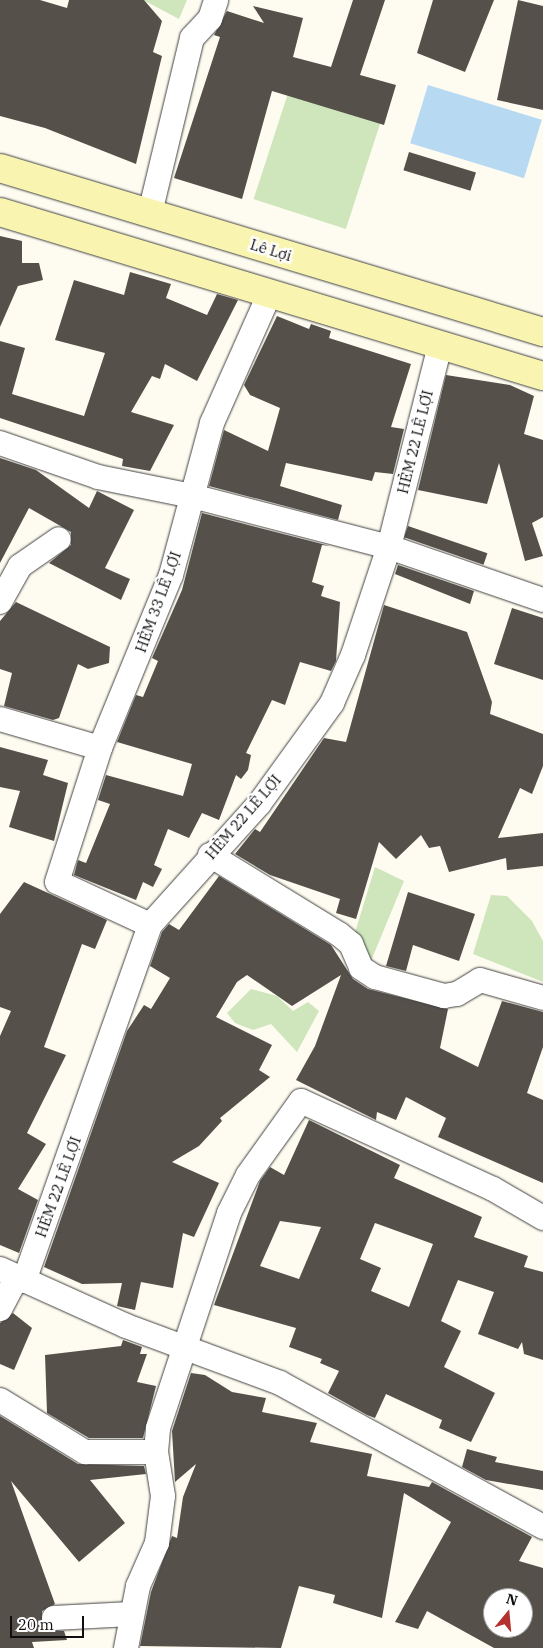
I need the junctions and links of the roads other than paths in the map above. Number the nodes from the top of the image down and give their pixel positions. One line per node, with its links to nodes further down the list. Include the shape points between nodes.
1 (216, 0): 4 (street, via 210,19 192,38)
2 (0, 168): 4 (main road, Lê Lợi)
3 (0, 212): 6 (main road)
4 (150, 213): 5 (main road, Lê Lợi)
5 (354, 275): 7 (main road); 8 (main road, Lê Lợi)
6 (268, 295): 7 (main road); 12 (street, HẺM 33 LÊ LỢI, via 212,422)
7 (342, 316): 9 (main road)
8 (543, 332)
9 (440, 345): 10 (main road); 14 (street, HẺM 22 LÊ LỢI)
10 (543, 376)
11 (0, 443): 12 (street, via 98,477)
12 (192, 496): 14 (street); 18 (street, HẺM 33 LÊ LỢI, via 171,575)
13 (60, 539): 15 (street, via 20,566)
14 (388, 547): 16 (street); 19 (street, HẺM 22 LÊ LỢI, via 353,654 332,703 258,804)
15 (2, 589)
16 (543, 600)
17 (0, 719): 18 (street)
18 (100, 748): 20 (street, HẺM 33 LÊ LỢI, via 57,882)
19 (210, 855): 20 (street, HẺM 22 LÊ LỢI); 21 (street, via 339,934 350,944 361,968 381,980 444,996 457,994 480,980)
20 (150, 925): 23 (street, HẺM 22 LÊ LỢI)
21 (543, 998)
22 (543, 1218): 25 (street, via 493,1189 301,1101 248,1175 228,1213)
23 (14, 1276): 24 (street, HẺM 22 LÊ LỢI); 25 (street)
24 (0, 1309)
25 (188, 1348): 27 (street, via 158,1428); 28 (street, via 280,1383)
26 (0, 1400): 27 (street, via 85,1452)
27 (156, 1452): 29 (street, via 163,1496 157,1543)
28 (543, 1527)
29 (131, 1614): 30 (street); 31 (street)
30 (54, 1618)
31 (126, 1648)

